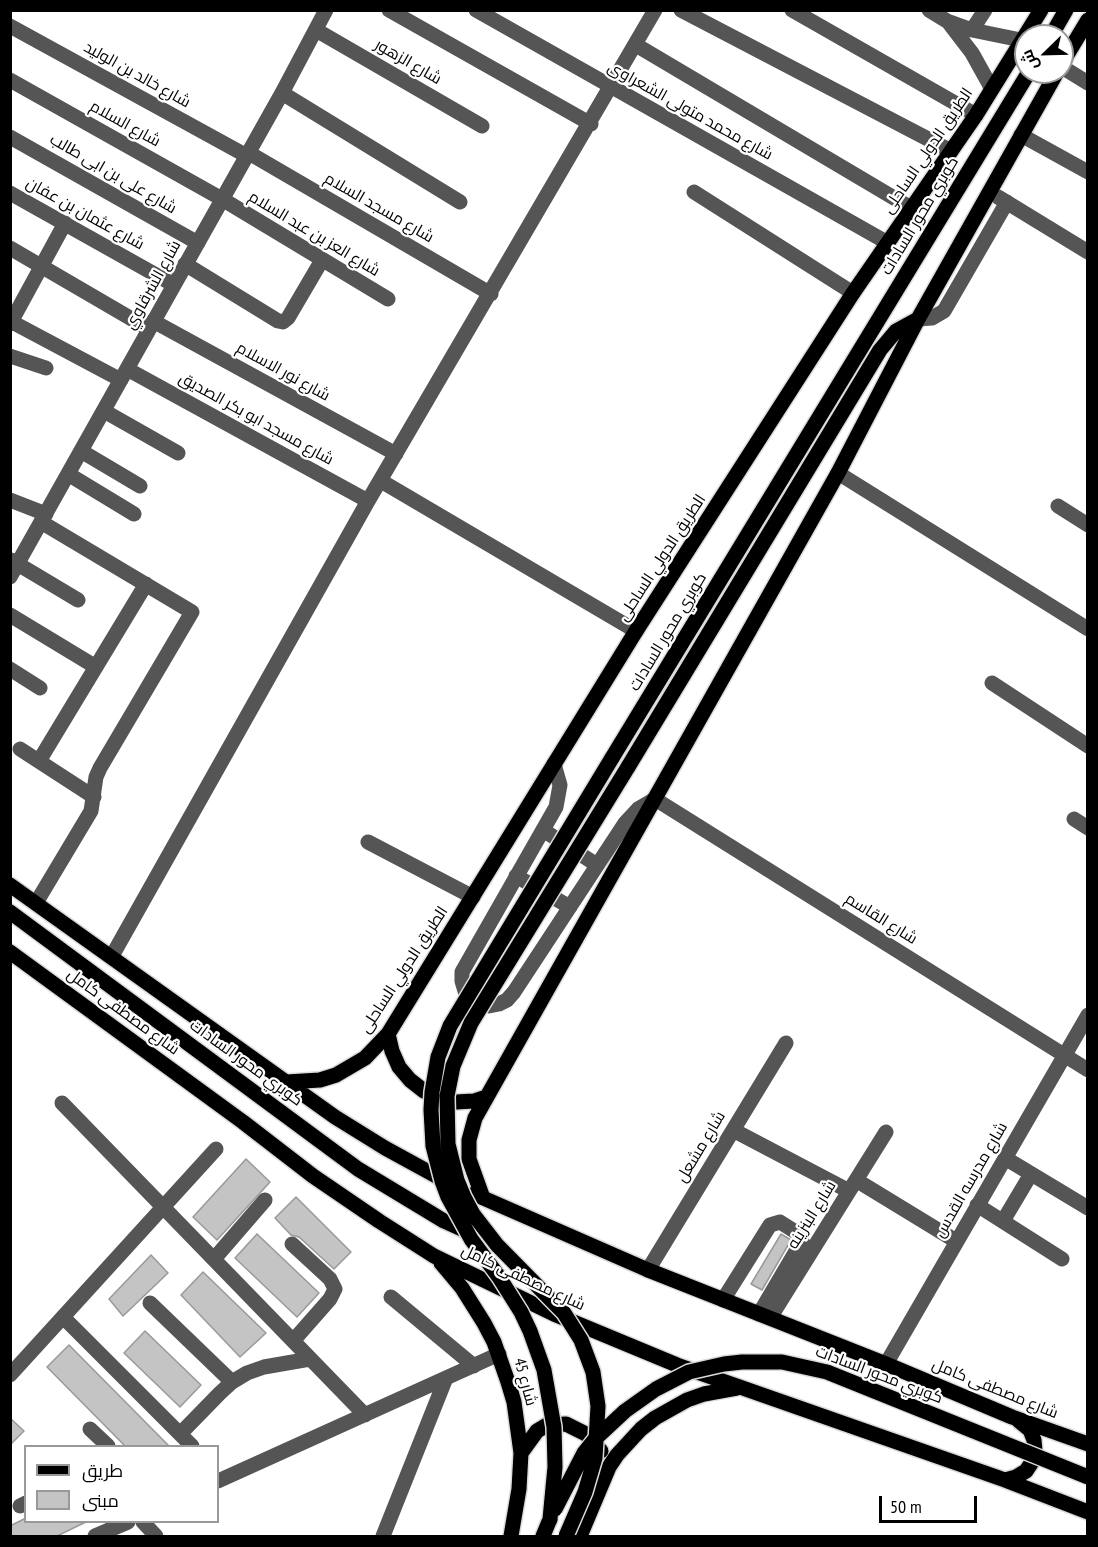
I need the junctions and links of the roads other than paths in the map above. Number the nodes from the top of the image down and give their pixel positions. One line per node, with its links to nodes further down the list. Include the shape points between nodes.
1 (326, 10): 16 (street, شارع الشرقاوي)
2 (390, 10): 31 (street)
3 (476, 10): 27 (street, شارع محمد متولى الشعراوى)
4 (655, 10): 20 (street)
5 (681, 10): 35 (street)
6 (792, 10): 30 (street)
7 (929, 10): 12 (street)
8 (985, 10): 17 (street)
9 (1041, 10): 13 (main road, الطريق الدولي الساحلى)
10 (1066, 10): 14 (main road)
11 (1088, 20): 19 (main road)
12 (947, 21): 17 (street); 28 (street, via 972,53)
13 (1032, 24)
14 (1058, 24)
15 (10, 26): 36 (street, شارع خالد بن الوليد)
16 (316, 30): 29 (street, شارع الشرقاوي); 32 (street, شارع الزهور)
17 (972, 30): 18 (street)
18 (1014, 39)
19 (1074, 43)
20 (636, 45): 27 (street); 44 (street)
21 (1014, 52): 28 (main road, الطريق الدولي الساحلى)
22 (1074, 74): 24 (street)
23 (10, 80): 41 (street, شارع السلام)
24 (1088, 83)
25 (1022, 84): 163 (main road, كوبري محور السادات, bridge, via 450,1026 438,1057 430,1110 433,1146 442,1180 471,1239 521,1312 544,1370 554,1427)
26 (1050, 84): 33 (main road)
27 (611, 88): 31 (street); 47 (street, شارع محمد متولى الشعراوى)
28 (992, 89): 30 (main road, الطريق الدولي الساحلى)
29 (282, 93): 36 (street, شارع الشرقاوي); 42 (street)
30 (976, 115): 35 (main road, الطريق الدولي الساحلى)
31 (591, 124): 55 (street)
32 (482, 126)
33 (1021, 135): 37 (street); 39 (main road)
34 (10, 137): 46 (street, شارع على بن ابى طالب)
35 (951, 151): 44 (main road, الطريق الدولي الساحلى)
36 (248, 154): 41 (street, شارع الشرقاوي); 55 (street, شارع مسجد السلام)
37 (1088, 172)
38 (694, 192): 54 (street)
39 (990, 192): 43 (street); 58 (main road)
40 (10, 193): 45 (street, شارع عثمان بن عفان)
41 (222, 199): 46 (street, شارع الشرقاوي); 50 (street, شارع العز بن عبد السلام)
42 (460, 202)
43 (1007, 202): 49 (street); 58 (street, via 944,311 932,318)
44 (911, 208): 47 (main road, الطريق الدولي الساحلى)
45 (65, 223): 52 (street); 53 (street, شارع عثمان بن عفان)
46 (198, 243): 51 (street, شارع الشرقاوي)
47 (888, 243): 54 (main road, الطريق الدولي الساحلى)
48 (10, 249): 52 (street, شارع نور الاسلام)
49 (1088, 252)
50 (322, 260): 51 (street, via 284,322); 56 (street, شارع العز بن عبد السلام)
51 (185, 264): 53 (street, شارع الشرقاوي)
52 (42, 266): 57 (street); 60 (street, شارع نور الاسلام)
53 (174, 285): 60 (street, شارع الشرقاوي)
54 (854, 293): 83 (main road, الطريق الدولي الساحلى)
55 (490, 294): 67 (street)
56 (388, 299)
57 (15, 303): 59 (street)
58 (918, 319): 68 (main road); 131 (main road, كوبري محور السادات, bridge, via 896,331 880,350 471,1023 453,1066 446,1111 448,1144 464,1197)
59 (11, 323): 63 (street, شارع مسجد ابو بكر الصديق)
60 (151, 325): 63 (street, شارع الشرقاوي); 67 (street, شارع نور الاسلام)
61 (10, 356): 62 (street)
62 (46, 368)
63 (124, 375): 64 (street, شارع الشرقاوي); 73 (street, شارع مسجد ابو بكر الصديق)
64 (104, 411): 65 (street, شارع الشرقاوي); 66 (street)
65 (81, 451): 69 (street, شارع الشرقاوي); 71 (street)
66 (178, 453)
67 (396, 454): 70 (street)
68 (837, 473): 82 (street); 93 (main road)
69 (68, 474): 75 (street); 76 (street, شارع الشرقاوي)
70 (381, 481): 73 (street); 83 (street)
71 (140, 486)
72 (10, 500): 76 (street)
73 (368, 501): 107 (street)
74 (1058, 506): 77 (street)
75 (134, 514)
76 (43, 518): 78 (street, شارع الشرقاوي); 79 (street)
77 (1088, 525)
78 (13, 566): 80 (street)
79 (146, 584): 84 (street); 92 (street, via 192,612 100,768)
80 (78, 600)
81 (10, 615): 84 (street)
82 (1088, 629)
83 (636, 631): 91 (main road, الطريق الدولي الساحلى)
84 (96, 667): 90 (street)
85 (10, 669): 87 (street)
86 (992, 683): 88 (street)
87 (40, 688)
88 (1088, 746)
89 (20, 749): 90 (street)
90 (39, 761): 92 (street)
91 (554, 764): 96 (street, via 560,792); 101 (main road, الطريق الدولي الساحلى)
92 (94, 797): 102 (street, via 91,811)
93 (655, 799): 98 (street, via 631,816); 112 (street, شارع القاسم); 115 (main road)
94 (1074, 819): 95 (street)
95 (1088, 828)
96 (543, 830): 98 (street); 99 (street)
97 (368, 842): 101 (street)
98 (597, 865): 103 (street)
99 (516, 876): 103 (street); 105 (street)
100 (10, 885): 102 (main road, شارع مصطفى كامل)
101 (473, 897): 110 (main road, الطريق الدولي الساحلى)
102 (36, 903): 107 (main road, شارع مصطفى كامل)
103 (570, 907): 108 (street)
104 (10, 912): 131 (main road, كوبري محور السادات, bridge, via 358,1169 444,1221)
105 (482, 936): 108 (street); 108 (street, via 462,972 465,991 479,1004 489,1006 507,1000)
106 (10, 952): 132 (main road, شارع مصطفى كامل, via 313,1176)
107 (112, 956): 114 (main road, شارع مصطفى كامل)
108 (532, 964)
109 (1088, 1015): 112 (street, شارع مدرسه القدس)
110 (388, 1034): 114 (main road, الطريق الدولي الساحلى, via 365,1058 344,1071 320,1080); 115 (main road, via 399,1067 424,1091 456,1102)
111 (786, 1043): 117 (street, شارع مشعل)
112 (1064, 1055): 113 (street, شارع القاسم); 120 (street, شارع مدرسه القدس)
113 (1088, 1070)
114 (287, 1082): 123 (main road, شارع مصطفى كامل, via 385,1148)
115 (486, 1097): 123 (main road, via 469,1140 469,1159)
116 (62, 1103): 126 (street)
117 (733, 1130): 122 (street); 135 (street, شارع مشعل)
118 (886, 1132): 122 (street, شارع البنزينه)
119 (216, 1149): 126 (street)
120 (1005, 1158): 121 (street); 125 (street, شارع مدرسه القدس)
121 (1031, 1174): 127 (street); 128 (street)
122 (852, 1186): 129 (street); 139 (street, شارع البنزينه)
123 (483, 1198): 135 (main road, شارع مصطفى كامل)
124 (265, 1200): 133 (street)
125 (977, 1205): 128 (street); 129 (street, شارع مدرسه القدس)
126 (163, 1207): 133 (street); 140 (street)
127 (1088, 1208)
128 (1003, 1221): 134 (street)
129 (956, 1241): 144 (street, شارع مدرسه القدس)
130 (292, 1244): 141 (street, via 330,1279 334,1289 330,1299)
131 (497, 1245): 171 (main road, كوبري محور السادات, bridge, via 564,1312 581,1340 593,1372 598,1406 595,1458)
132 (434, 1256): 142 (main road, شارع 45, via 474,1305); 149 (main road, شارع مصطفى كامل, via 615,1341)
133 (214, 1259): 141 (street)
134 (1062, 1259)
135 (648, 1270): 137 (main road, شارع مصطفى كامل)
136 (391, 1297): 145 (street)
137 (723, 1300): 139 (main road, شارع مصطفى كامل); 139 (street, via 770,1225 780,1222 799,1234 802,1241)
138 (150, 1303): 148 (street)
139 (764, 1316): 144 (main road, شارع مصطفى كامل)
140 (63, 1317): 146 (street); 153 (street)
141 (293, 1341): 143 (street)
142 (499, 1354): 145 (street); 157 (main road, شارع 45, via 514,1402)
143 (310, 1359): 148 (street, via 264,1367); 150 (street)
144 (886, 1364): 151 (main road, شارع مصطفى كامل)
145 (474, 1366): 147 (street)
146 (10, 1375)
147 (446, 1378): 150 (street); 168 (street)
148 (232, 1382): 153 (street)
149 (740, 1388): 158 (main road, via 704,1394 671,1408 628,1441); 161 (main road, شارع مصطفى كامل)
150 (365, 1415): 159 (street)
151 (1012, 1417): 154 (main road, شارع مصطفى كامل); 161 (main road, via 1030,1430 1035,1451 1026,1471)
152 (90, 1429): 155 (street)
153 (180, 1434): 156 (street)
154 (1088, 1444)
155 (107, 1445)
156 (191, 1445)
157 (520, 1453): 158 (main road, via 537,1431 547,1425 566,1424 586,1434); 169 (main road, شارع 45)
158 (609, 1467): 172 (main road)
159 (220, 1477)
160 (1088, 1477): 163 (main road, كوبري محور السادات, bridge, via 827,1372 782,1362 742,1362 689,1372 625,1411 584,1453)
161 (1005, 1480): 162 (main road, شارع مصطفى كامل)
162 (1088, 1512)
163 (550, 1519): 170 (main road, كوبري محور السادات)
164 (124, 1523): 166 (street)
165 (145, 1523): 167 (street)
166 (95, 1536)
167 (156, 1536)
168 (383, 1536)
169 (511, 1536)
170 (543, 1536)
171 (566, 1536)
172 (580, 1536)

